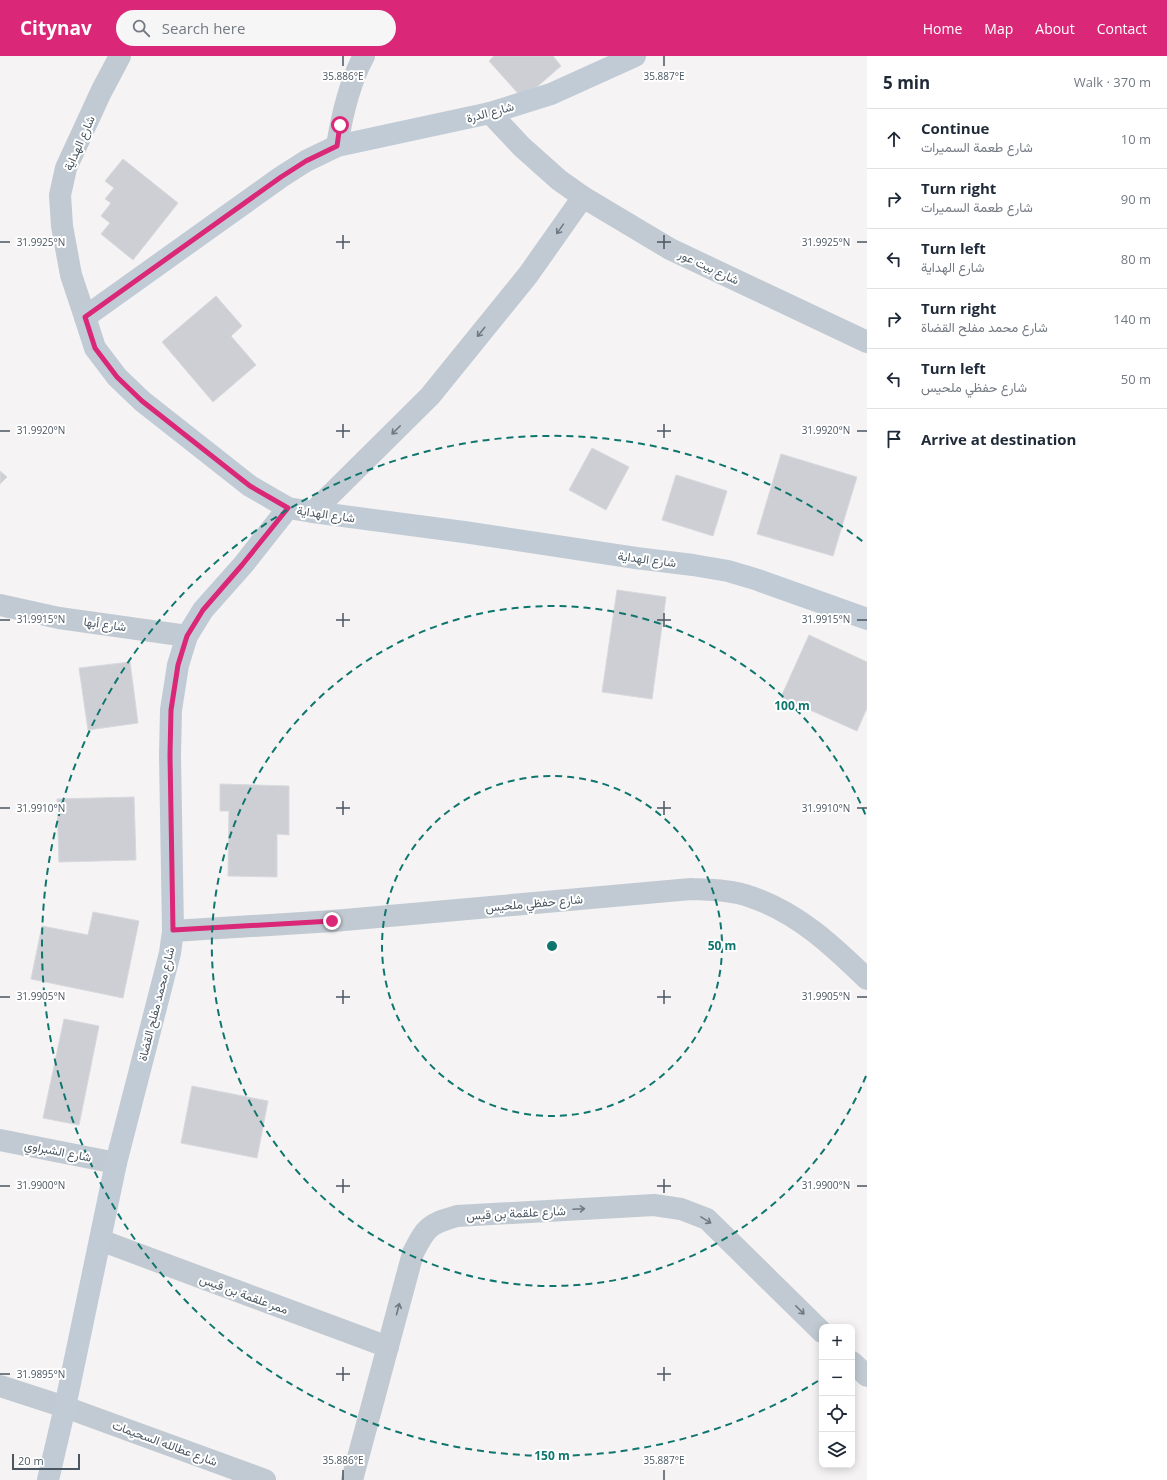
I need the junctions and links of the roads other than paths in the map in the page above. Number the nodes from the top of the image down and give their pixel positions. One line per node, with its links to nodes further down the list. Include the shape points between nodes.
1 (120, 56): 7 (street, شارع الهداية, via 66,168 60,195 62,226 71,275)
2 (364, 56): 5 (street, via 346,101)
3 (635, 56): 4 (street, شارع الدرة, via 551,94)
4 (490, 113): 5 (street, شارع الدرة); 6 (street, شارع بيت عور, via 522,147 559,180)
5 (337, 146): 7 (street, شارع الدرة, via 281,177)
6 (583, 197): 8 (street, شارع بيت عور, via 670,249); 10 (street, one-way to 10, via 528,275 430,396)
7 (85, 317): 9 (street, شارع الهداية, via 95,348 117,377 142,401 250,486)
8 (867, 342)
9 (288, 508): 10 (street, شارع الهداية); 13 (street, شارع محمد مفلح القضاة, via 203,610)
10 (313, 512): 12 (street, شارع الهداية, via 693,564 755,579)
11 (0, 605): 13 (street, شارع أبها, via 59,618)
12 (867, 619)
13 (187, 636): 14 (street, شارع محمد مفلح القضاة, via 178,665 171,710)
14 (173, 930): 15 (street, شارع حفظي ملحيس, via 332,921 691,889 723,891 750,896 806,925); 17 (street, شارع محمد مفلح القضاة, via 170,953)
15 (867, 979)
16 (0, 1140): 17 (street, شارع الشبراوي)
17 (116, 1162): 18 (street, شارع محمد مفلح القضاة)
18 (100, 1240): 20 (street, ممر علقمة بن قيس); 24 (street, شارع محمد مفلح القضاة)
19 (819, 1329): 20 (street, شارع علقمة بن قيس, one-way to 19, via 413,1253 422,1234 436,1222 457,1216 654,1205 681,1209 708,1219)
20 (388, 1347): 27 (street, شارع علقمة بن قيس)
21 (855, 1365): 22 (street)
22 (867, 1376)
23 (0, 1386): 24 (street, شارع عطالله السحيمات)
24 (65, 1407): 25 (street, شارع محمد مفلح القضاة); 26 (street, شارع عطالله السحيمات)
25 (48, 1480)
26 (265, 1480)
27 (352, 1480)

